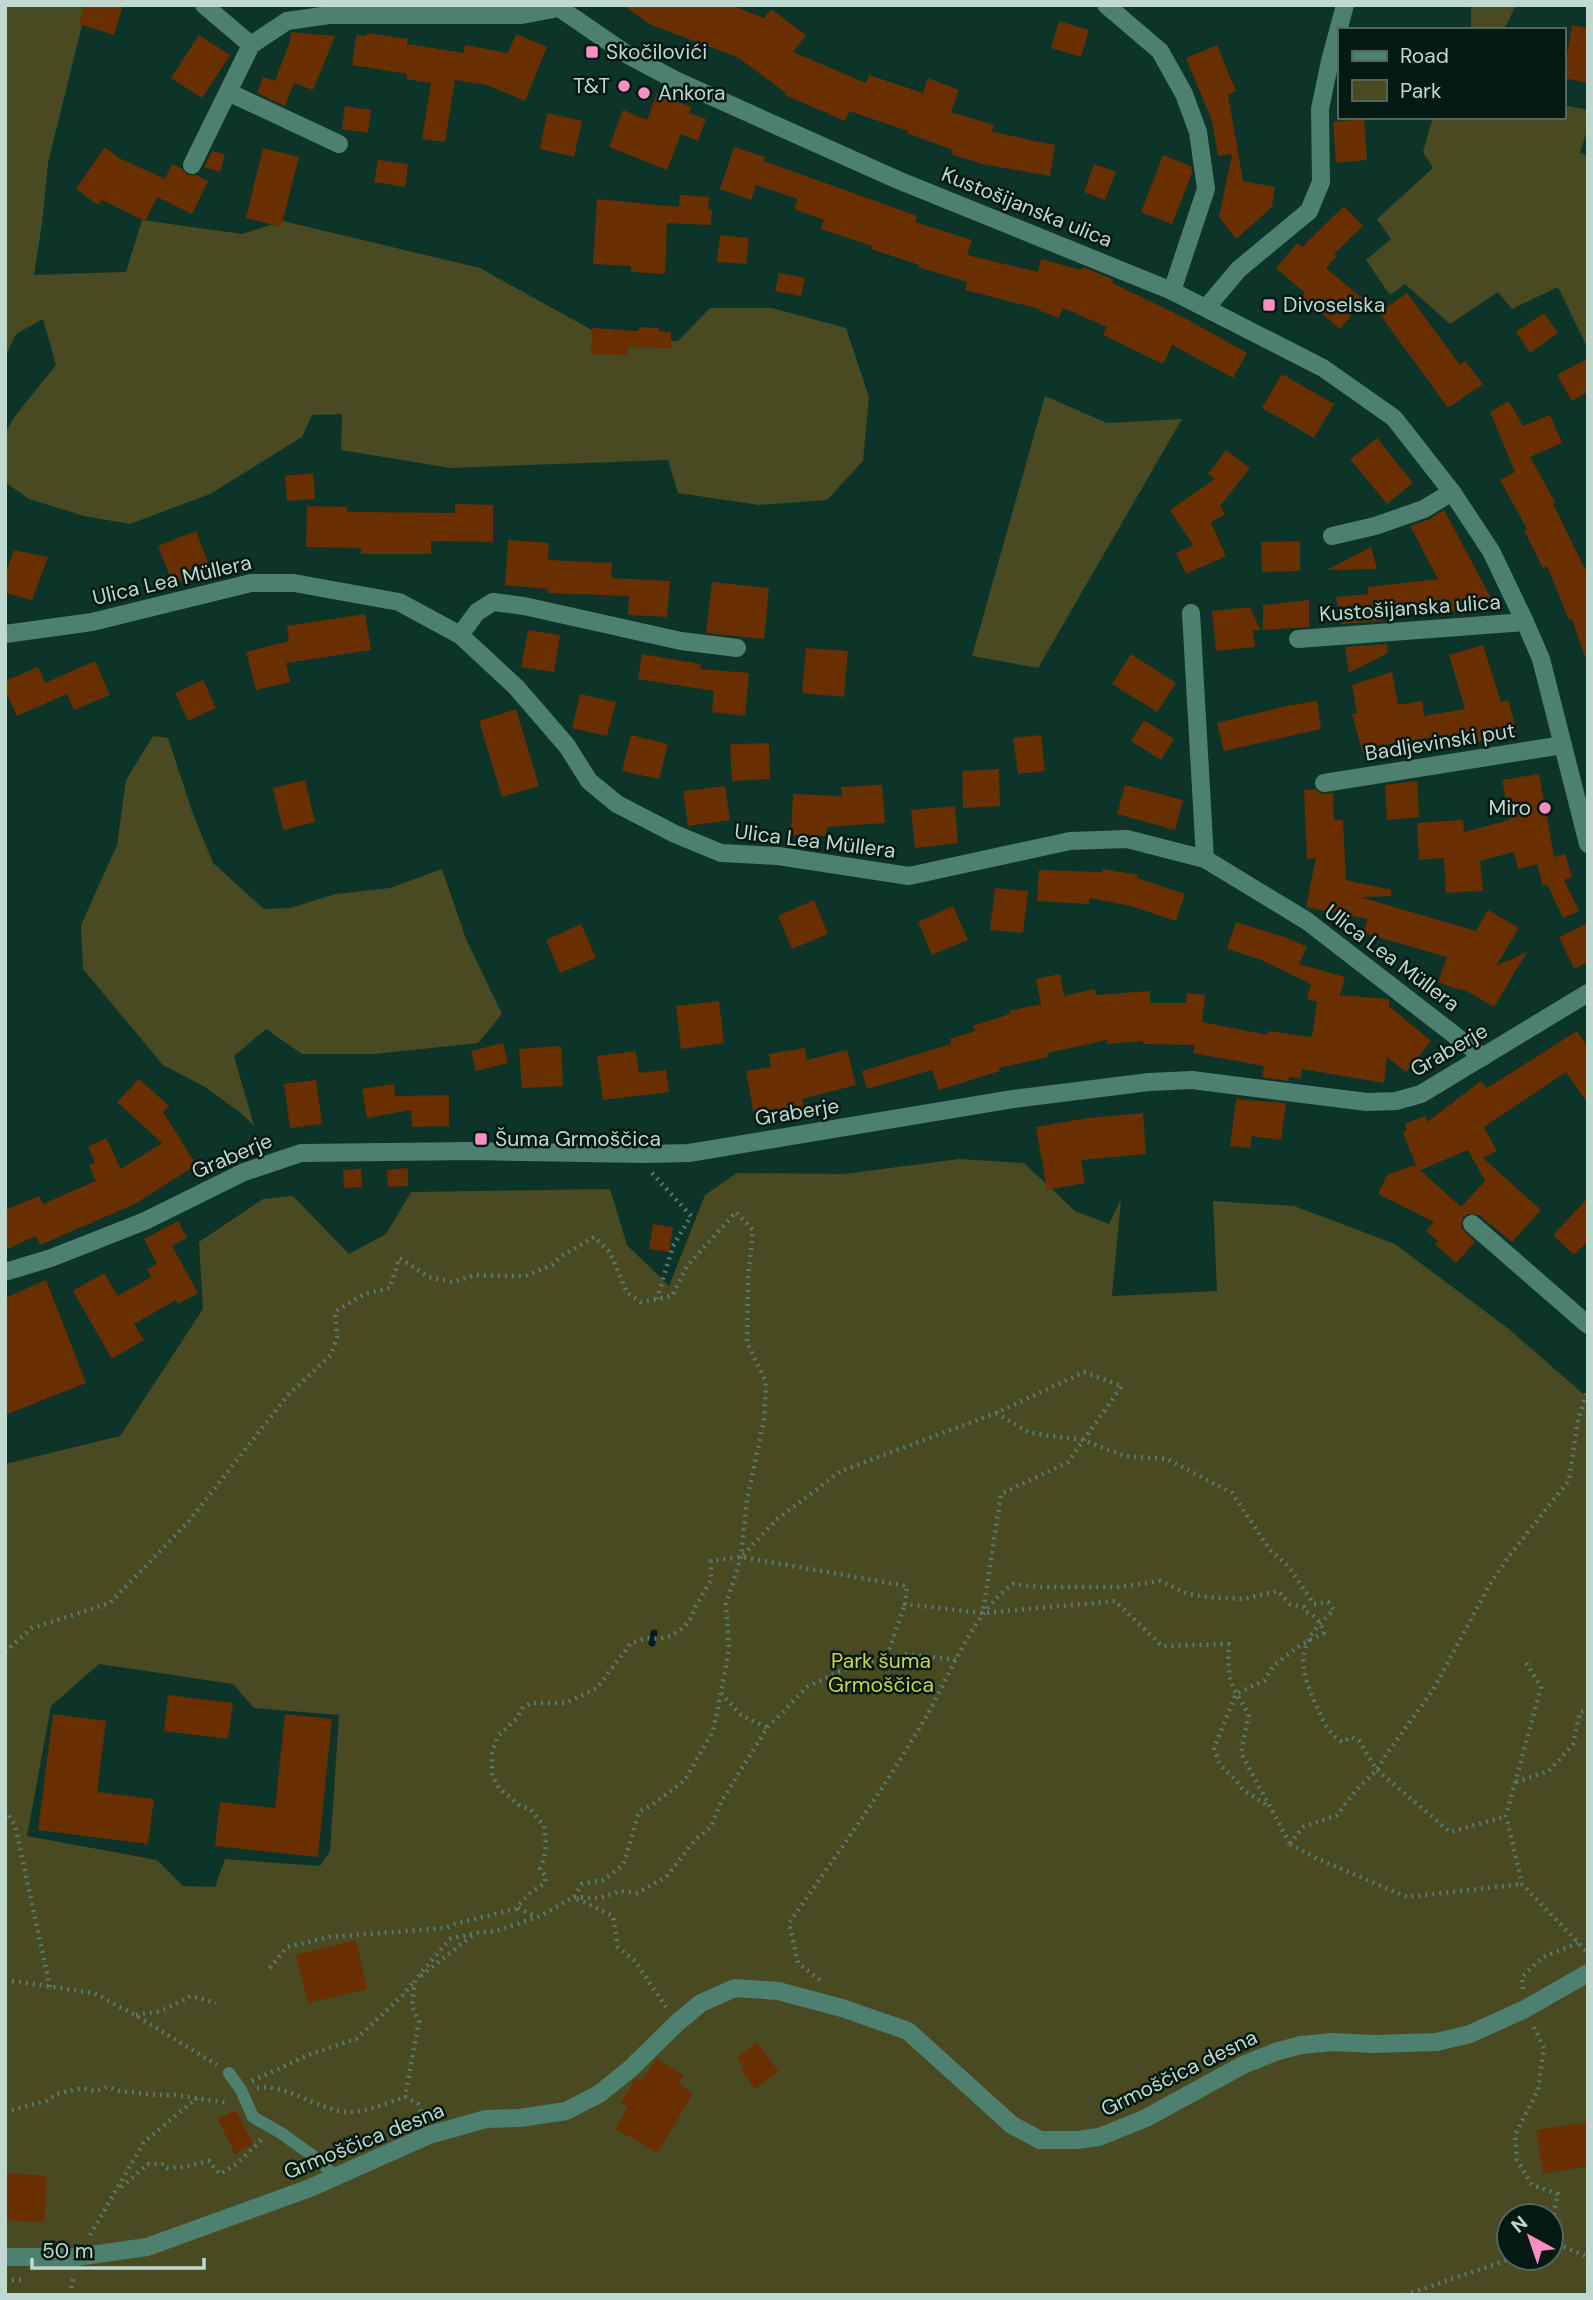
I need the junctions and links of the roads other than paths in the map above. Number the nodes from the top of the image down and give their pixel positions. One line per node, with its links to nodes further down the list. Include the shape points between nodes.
1 (204, 5): 7 (street)
2 (1105, 5): 11 (street, via 1160,51 1198,132 1206,189)
3 (1345, 5): 5 (street)
4 (557, 7): 7 (street, via 522,15 329,15 287,21); 11 (street, Kustošijanska ulica, via 675,80 898,180)
5 (1339, 28)
6 (1338, 31): 12 (street, via 1320,109 1321,182 1309,211 1239,269)
7 (251, 45): 8 (street)
8 (228, 92): 9 (street); 10 (street)
9 (338, 144)
10 (192, 165)
11 (1172, 291): 12 (street, Kustošijanska ulica)
12 (1206, 308): 13 (street, Kustošijanska ulica, via 1323,368 1394,418)
13 (1452, 492): 14 (street, via 1423,509); 16 (street, Kustošijanska ulica, via 1491,551)
14 (1332, 536)
15 (1191, 613): 24 (street)
16 (1525, 622): 19 (street, Kustošijanska ulica); 21 (street, Kustošijanska ulica, via 1541,659)
17 (5, 634): 18 (street, Ulica Lea Müllera, via 92,622 238,586 294,583 399,603)
18 (460, 635): 20 (street, via 477,612 493,602); 24 (street, Ulica Lea Müllera, via 516,687 567,746 589,781 617,804 721,853 778,856 909,876 1070,841 1127,839)
19 (1298, 639)
20 (737, 648)
21 (1563, 745): 22 (street, Badljevinski put); 23 (street, Kustošijanska ulica)
22 (1324, 783)
23 (1588, 844)
24 (1205, 859): 26 (street, Ulica Lea Müllera, via 1307,921)
25 (1588, 993): 26 (street, Graberje)
26 (1483, 1057): 28 (street, Graberje, via 1421,1094 1396,1101 1367,1102 1192,1080 1149,1082 1013,1099 689,1153 301,1153 244,1172 51,1258)
27 (1472, 1224): 29 (street)
28 (5, 1272)
29 (1588, 1325)
30 (1588, 1973): 32 (street, Grmoščica desna, via 1470,2034 1437,2042 1333,2042 1275,2052 1146,2118 1100,2137 1077,2140 1041,2140 1012,2125 908,2031 778,1991 735,1988 701,2003 599,2094 566,2111 486,2119 429,2135)
31 (229, 2073): 32 (lane, via 253,2117)
32 (335, 2175): 33 (street, Grmoščica desna, via 243,2214 147,2247 77,2257)
33 (5, 2257)

